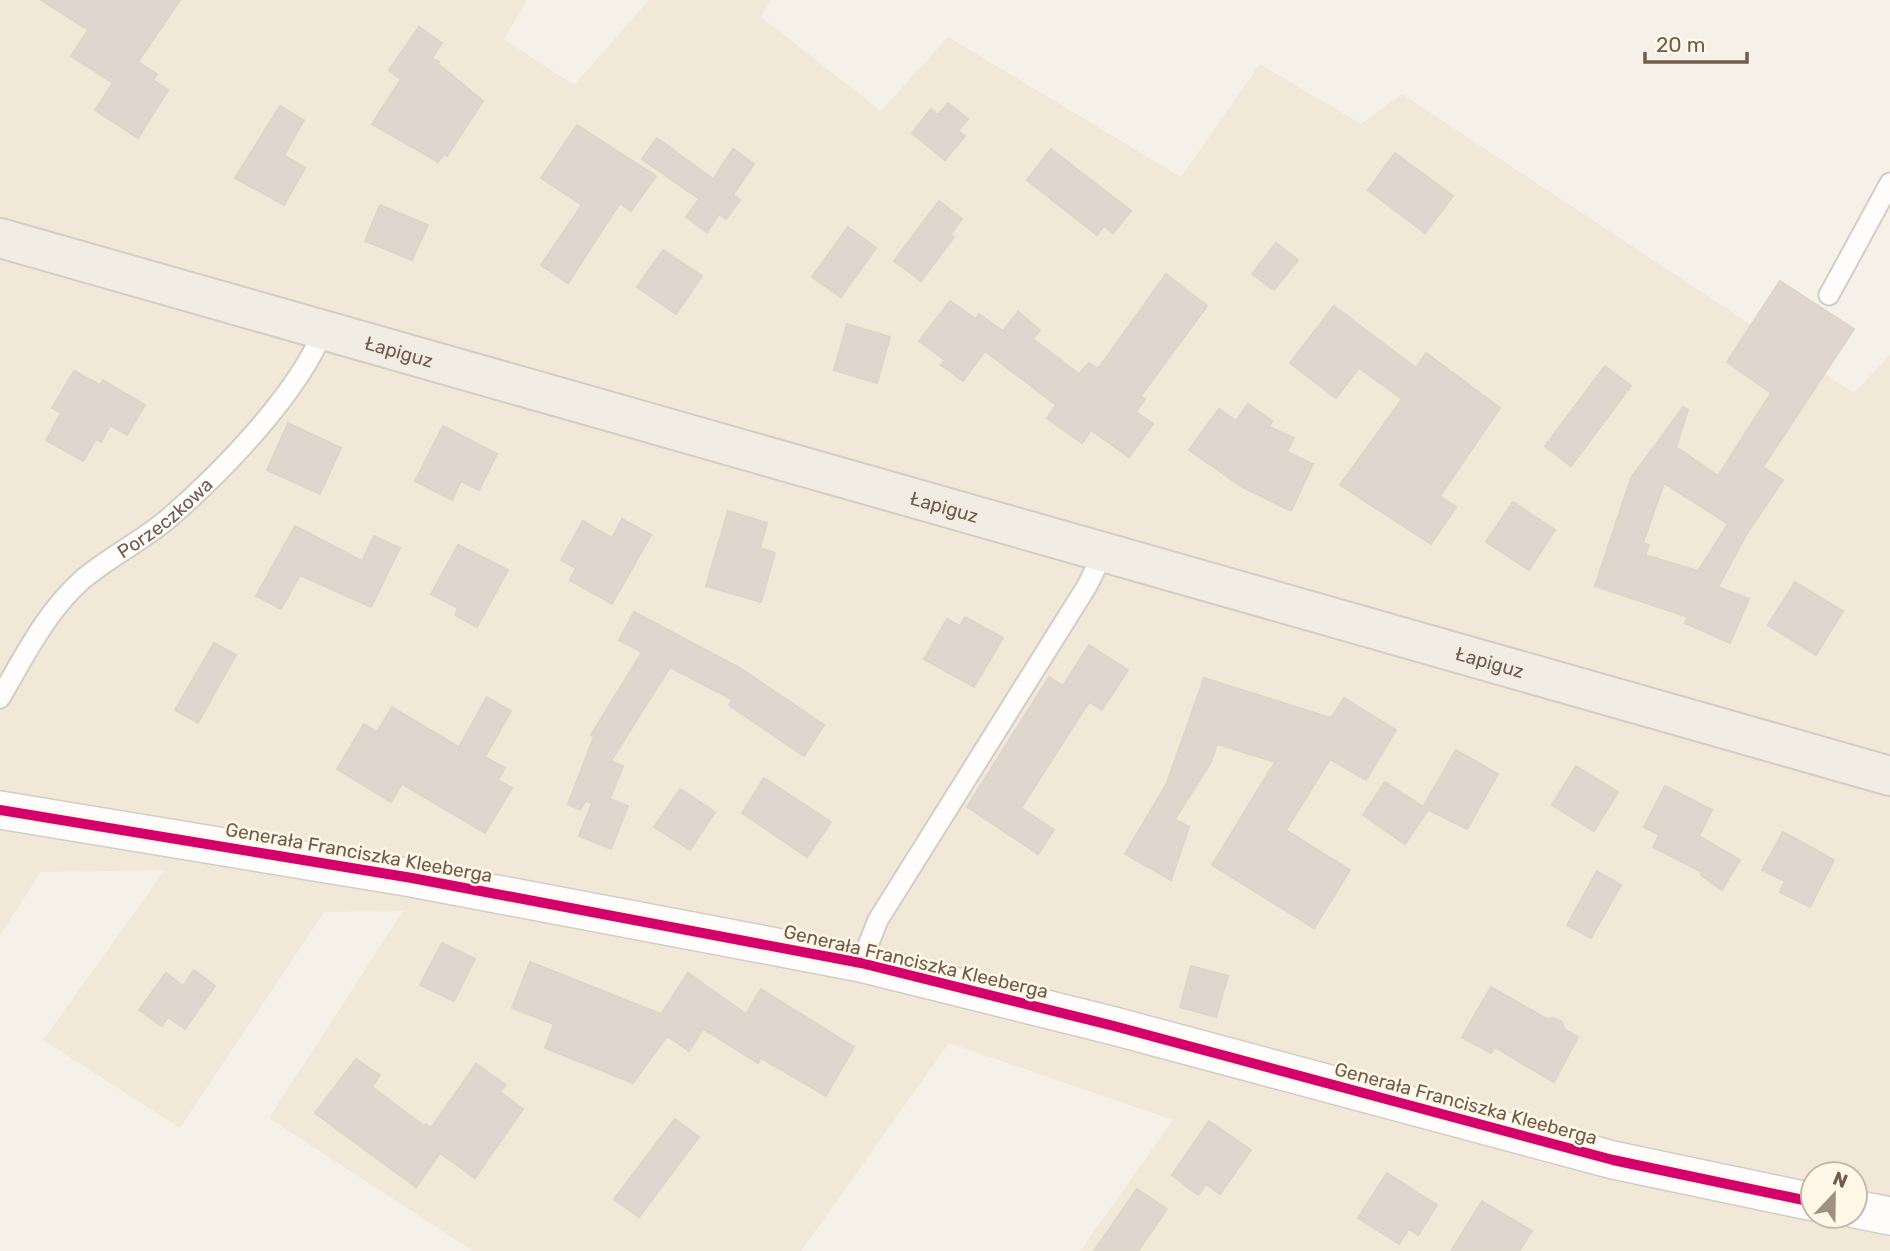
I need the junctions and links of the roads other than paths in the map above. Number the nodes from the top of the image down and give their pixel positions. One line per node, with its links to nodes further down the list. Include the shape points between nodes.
1 (1890, 183): 3 (lane)
2 (0, 238): 4 (main road, Łapiguz)
3 (1829, 295)
4 (324, 330): 5 (main road, Łapiguz); 6 (lane, Porzeczkowa, via 312,358 228,460 169,518 83,579 59,603)
5 (1104, 552): 7 (main road, Łapiguz); 9 (lane, via 878,920)
6 (0, 698)
7 (1890, 776)
8 (0, 810): 9 (street, Generała Franciszka Kleeberga, via 412,877)
9 (861, 963): 10 (street, Generała Franciszka Kleeberga, via 1613,1160)
10 (1799, 1199)
11 (1869, 1212): 12 (street)
12 (1890, 1216)

